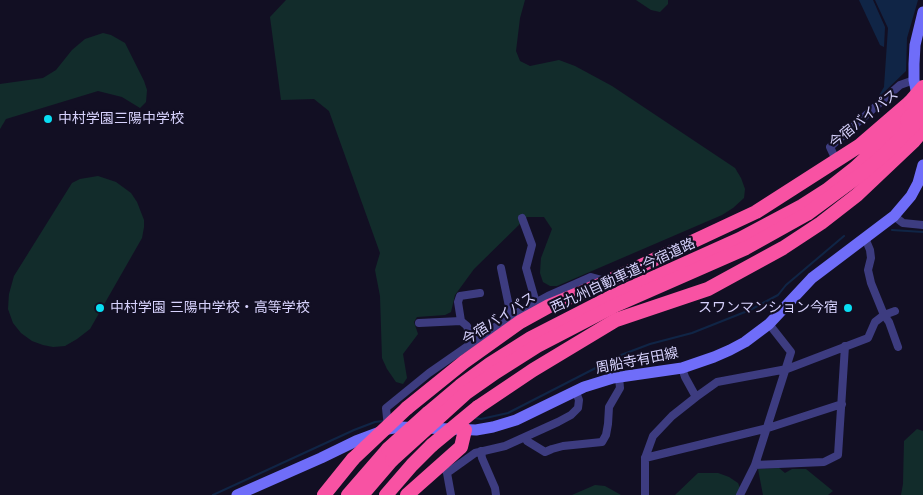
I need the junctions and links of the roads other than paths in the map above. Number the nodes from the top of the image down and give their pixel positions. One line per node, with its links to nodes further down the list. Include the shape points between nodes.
1 (923, 12): 2 (main road, via 915,45)
2 (919, 84): 3 (highway, 今宿バイパス, bridge); 5 (main road); 7 (street, via 900,85 830,147)
3 (917, 102): 7 (highway, 今宿バイパス); 43 (highway, 西九州自動車道;今宿道路, bridge, via 880,146 802,206 740,239 573,315 490,364 388,449)
4 (923, 115): 40 (highway, 西九州自動車道;今宿道路, bridge, via 860,175 807,214 746,248 578,324 496,372 442,413 392,460)
5 (923, 121)
6 (923, 130): 44 (highway, bridge, via 857,195 783,248 708,289 616,320 478,407 432,445)
7 (837, 162): 14 (highway, 今宿バイパス, via 756,212)
8 (923, 165): 9 (main road, 周船寺有田線, via 912,196)
9 (894, 216): 11 (street, via 904,223); 12 (main road, 周船寺有田線)
10 (522, 218): 16 (street, via 532,245 526,268)
11 (923, 225)
12 (865, 238): 18 (street, via 870,250 868,270 871,283); 22 (main road, 周船寺有田線, via 812,278)
13 (501, 268): 19 (street)
14 (602, 284): 16 (street, via 602,280 592,277); 42 (highway, 今宿バイパス, bridge, via 520,322 464,362 407,408 353,459)
15 (480, 293): 20 (street, via 460,296)
16 (536, 303): 19 (street)
17 (895, 310): 18 (street)
18 (884, 314): 24 (street, via 875,322 868,338); 25 (street)
19 (511, 316): 23 (street)
20 (461, 321): 21 (street); 23 (street, via 467,326)
21 (419, 323)
22 (769, 324): 26 (main road, 周船寺有田線, via 730,350); 27 (street, via 791,352)
23 (472, 343): 33 (street, via 386,408)
24 (845, 346): 27 (street); 31 (street)
25 (898, 347)
26 (682, 368): 28 (main road, 周船寺有田線); 30 (street)
27 (786, 368): 30 (street, via 717,382); 32 (street)
28 (619, 377): 29 (main road, 周船寺有田線); 35 (street, via 620,388 609,407 606,435 602,442 563,446 545,452 527,441)
29 (575, 390): 34 (main road, 周船寺有田線, via 516,420 494,427); 35 (street, via 578,408)
30 (696, 397): 37 (street, via 653,436)
31 (842, 404): 32 (street); 38 (street, via 838,455 824,462)
32 (768, 428): 37 (street); 38 (street)
33 (388, 429): 34 (main road, 周船寺有田線); 41 (main road, 周船寺有田線)
34 (465, 430): 39 (highway, via 461,447)
35 (526, 437): 36 (street)
36 (481, 451): 39 (street); 47 (street)
37 (645, 458): 48 (street)
38 (755, 465): 49 (street)
39 (445, 468): 45 (highway); 46 (street)
40 (364, 492)
41 (237, 495)
42 (324, 495)
43 (348, 495)
44 (386, 495)
45 (407, 495)
46 (451, 495)
47 (496, 495)
48 (645, 495)
49 (740, 495)

